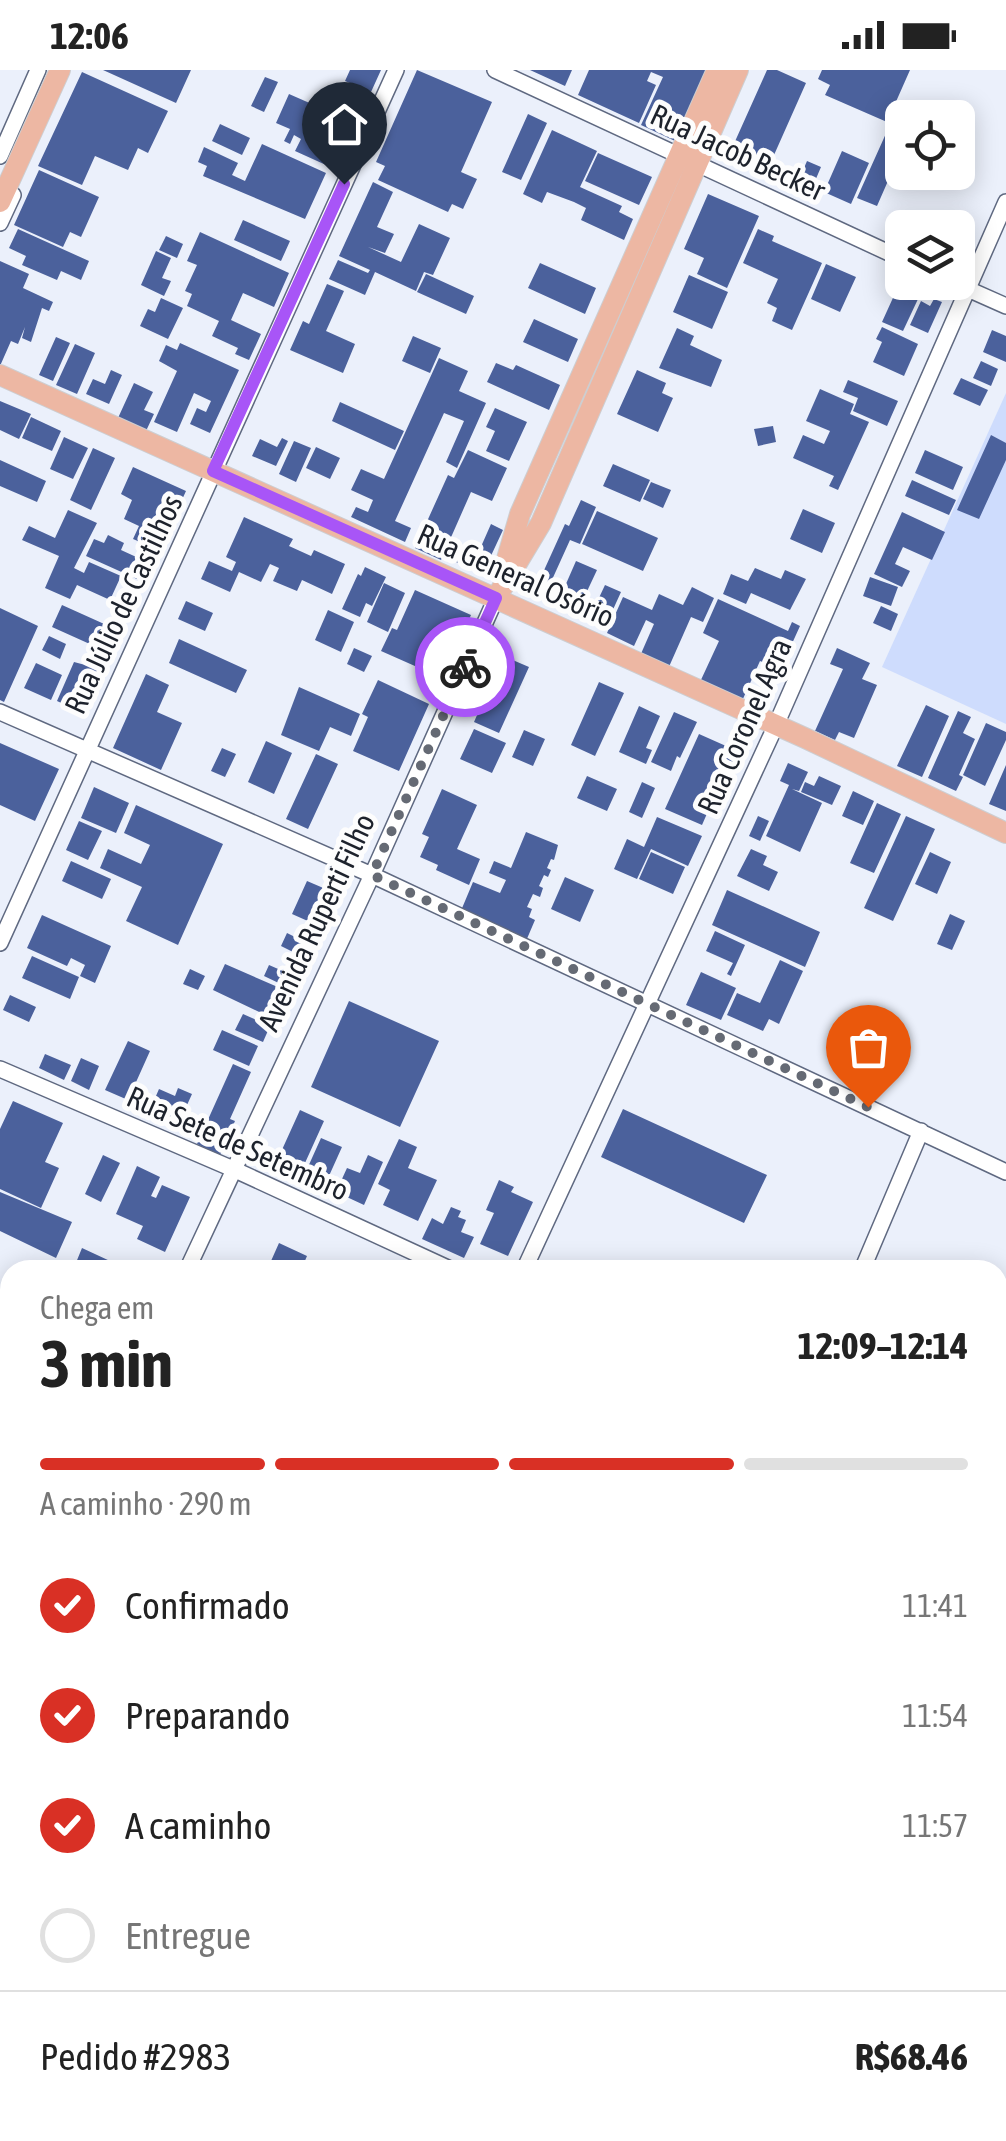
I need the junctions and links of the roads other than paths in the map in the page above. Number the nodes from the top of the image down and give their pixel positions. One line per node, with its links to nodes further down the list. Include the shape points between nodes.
1 (38, 70): 8 (street)
2 (60, 70): 8 (main road)
3 (70, 70): 13 (street)
4 (396, 70): 20 (street, Rua Júlio de Castilhos)
5 (495, 70): 10 (street, Rua Jacob Becker)
6 (717, 70): 10 (main road, Avenida Ruperti Filho)
7 (738, 70): 10 (main road, Avenida Ruperti Filho)
8 (12, 136): 9 (street); 11 (main road)
9 (0, 156)
10 (687, 159): 14 (street, Rua Jacob Becker); 21 (main road, Avenida Ruperti Filho, via 520,514)
11 (0, 202)
12 (1006, 202): 15 (street, Rua Coronel Agra)
13 (0, 223)
14 (885, 251)
15 (975, 257)
16 (975, 293): 18 (street)
17 (953, 300): 23 (street, Rua Coronel Agra)
18 (1006, 306)
19 (0, 375): 20 (main road, Rua General Osório)
20 (213, 471): 21 (main road, Rua General Osório); 24 (street, Rua Júlio de Castilhos)
21 (496, 598): 23 (main road, Rua General Osório); 26 (street, Avenida Ruperti Filho)
22 (0, 712): 24 (street)
23 (776, 725): 25 (main road, Rua General Osório); 28 (street, Rua Coronel Agra)
24 (86, 750): 26 (street); 27 (street, Rua Júlio de Castilhos)
25 (1006, 833)
26 (372, 875): 28 (street); 31 (street, Avenida Ruperti Filho)
27 (0, 943)
28 (647, 1004): 30 (street); 35 (street, Rua Coronel Agra)
29 (0, 1069): 31 (street, Rua Sete de Setembro)
30 (922, 1132): 32 (street); 36 (street)
31 (233, 1169): 33 (street, Avenida Ruperti Filho); 34 (street, Rua Sete de Setembro)
32 (1006, 1172)
33 (192, 1260)
34 (430, 1260)
35 (529, 1260)
36 (866, 1260)

